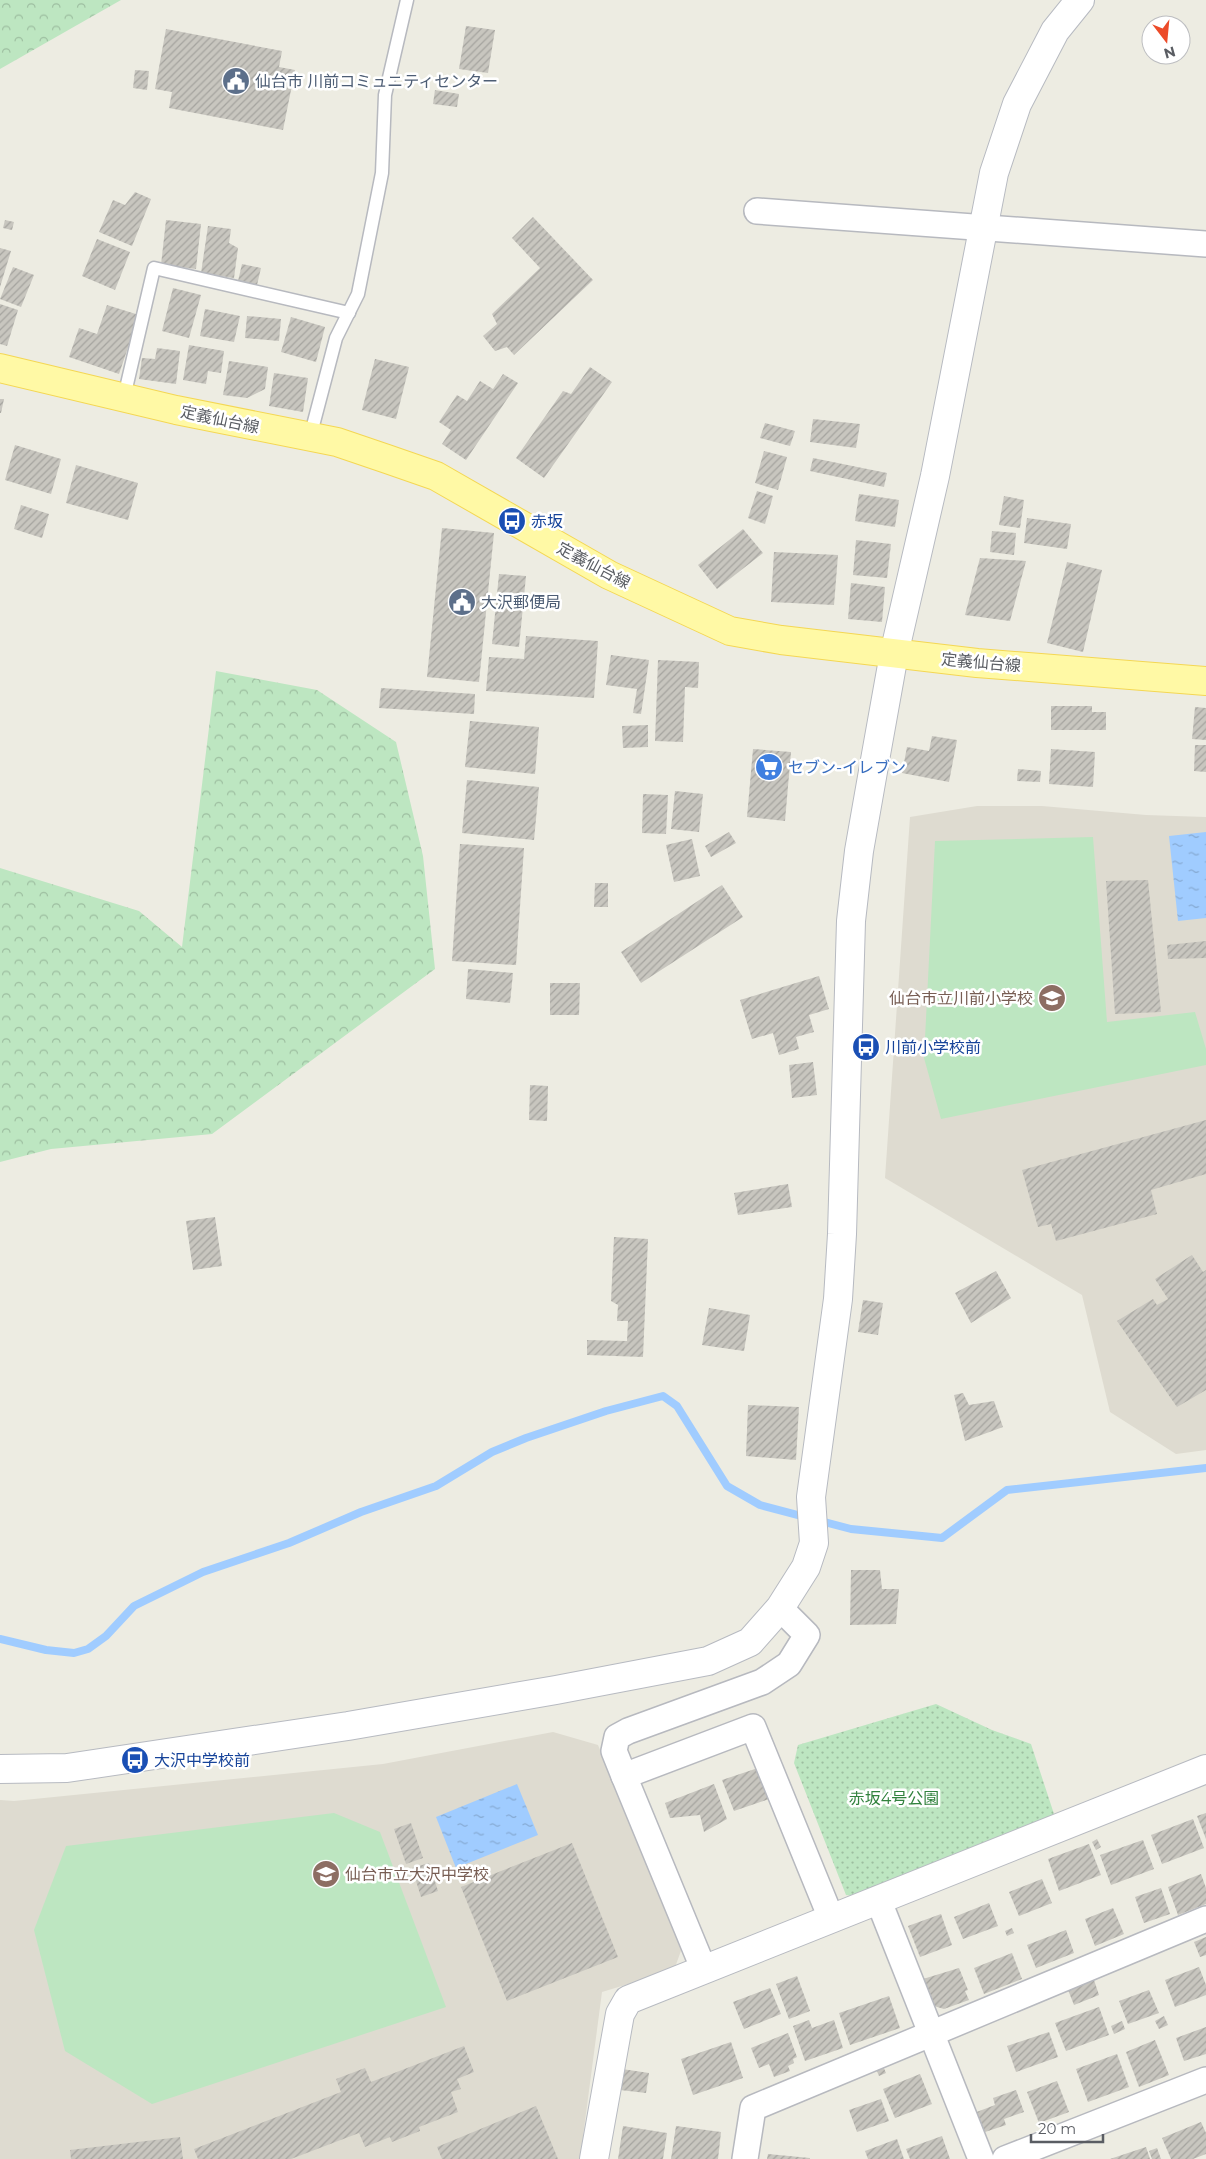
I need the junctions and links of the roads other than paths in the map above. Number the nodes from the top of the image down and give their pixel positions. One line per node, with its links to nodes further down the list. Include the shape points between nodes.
1 (406, 0): 6 (lane, via 385,95 382,173 358,294)
2 (1080, 0): 4 (street, via 1055,31 1017,104 994,173)
3 (756, 211): 4 (street)
4 (983, 226): 5 (street); 10 (street, via 935,476)
5 (1206, 244)
6 (349, 313): 8 (lane, via 154,268); 9 (lane, via 336,338)
7 (0, 368): 8 (main road, 定義仙台線)
8 (124, 397): 9 (main road, 定義仙台線)
9 (310, 437): 10 (main road, 定義仙台線, via 337,442 436,476 610,575 730,631)
10 (894, 654): 11 (main road, 定義仙台線); 12 (street, via 859,851 851,921 840,1262 830,1366 811,1497 814,1543 806,1567)
11 (1206, 681)
12 (780, 1608): 13 (street, via 750,1642 708,1661 348,1726 67,1768); 15 (street, via 807,1635 789,1664 762,1682 628,1730 617,1738 614,1752)
13 (0, 1769)
14 (1206, 1769): 16 (street)
15 (624, 1776): 17 (street, via 753,1728); 19 (street)
16 (878, 1899): 17 (street); 20 (street)
17 (831, 1918): 19 (street)
18 (1206, 1919): 20 (street)
19 (704, 1970): 22 (street, via 628,2000 620,2014)
20 (932, 2033): 23 (street, via 753,2108); 24 (street)
21 (1206, 2080): 25 (street)
22 (594, 2159)
23 (745, 2159)
24 (981, 2159)
25 (1005, 2159)

